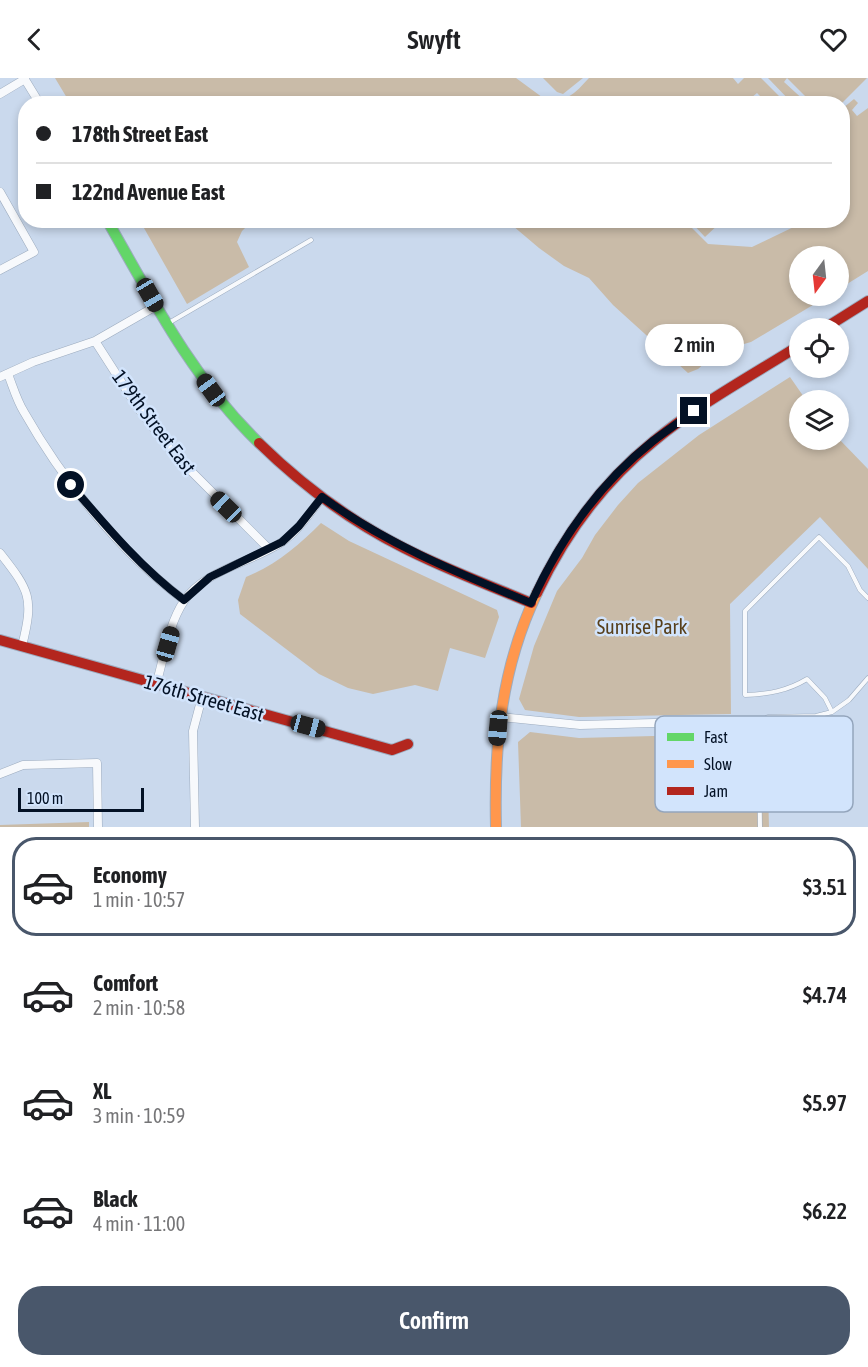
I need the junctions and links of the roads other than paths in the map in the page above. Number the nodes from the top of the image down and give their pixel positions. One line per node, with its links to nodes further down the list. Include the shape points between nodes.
1 (25, 79): 2 (street); 3 (street)
2 (0, 94)
3 (35, 96)
4 (0, 192): 5 (street)
5 (18, 225)
6 (20, 228): 9 (street, via 33,252)
7 (112, 228): 11 (street)
8 (311, 240): 13 (lane)
9 (0, 270)
10 (868, 301): 12 (street)
11 (156, 306): 13 (street); 14 (street)
12 (841, 318)
13 (167, 324): 17 (street, via 211,390 251,436)
14 (95, 341): 16 (street); 18 (street, 179th Street East, via 172,453)
15 (789, 352): 22 (street, via 694,411 624,468 573,527)
16 (4, 376): 21 (street, via 71,485 160,582)
17 (322, 497): 18 (street, via 299,526); 22 (street, via 418,555)
18 (269, 549): 21 (street, via 210,577)
19 (0, 553): 24 (street, via 23,582 28,597 29,620)
20 (868, 598): 28 (lane, via 848,566 819,537 745,611 746,695 786,690 807,679)
21 (184, 600): 26 (street)
22 (531, 603): 30 (street, via 514,650)
23 (0, 640): 24 (street, 176th Street East)
24 (22, 646): 26 (street, 176th Street East)
25 (868, 678): 28 (lane)
26 (156, 685): 27 (street, 176th Street East)
27 (202, 697): 32 (street, 176th Street East, via 392,750); 36 (street, via 193,732)
28 (832, 712): 29 (lane)
29 (816, 716)
30 (500, 717): 31 (street, via 580,725); 37 (street)
31 (655, 723)
32 (408, 744)
33 (0, 774): 35 (street, via 23,765 97,763)
34 (760, 812): 38 (lane)
35 (98, 827)
36 (195, 827)
37 (496, 827)
38 (760, 827)

